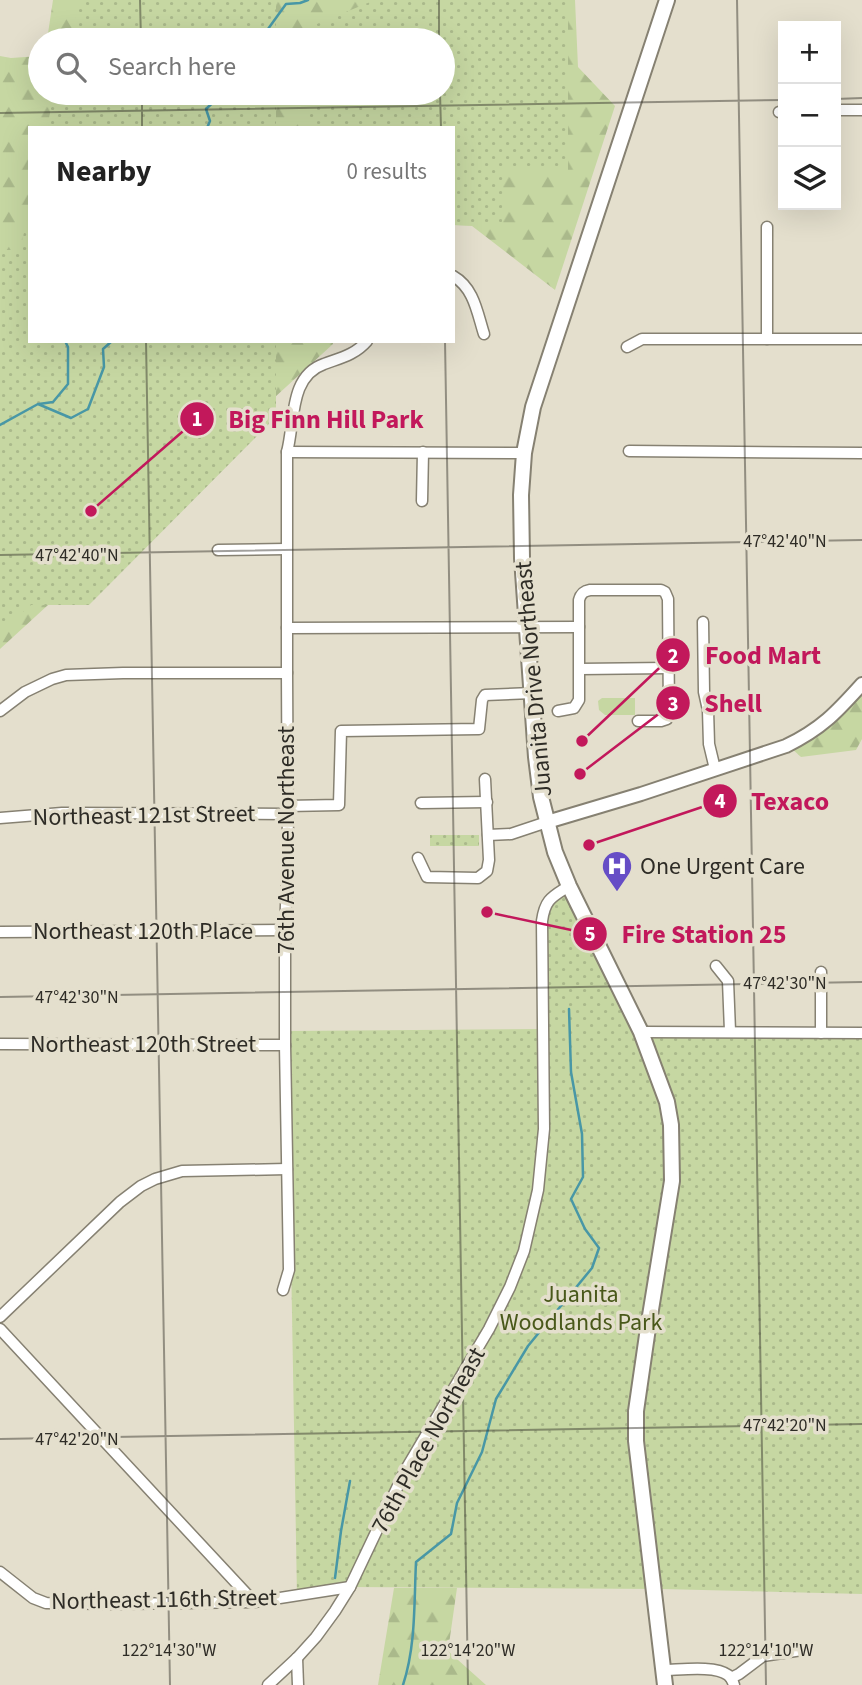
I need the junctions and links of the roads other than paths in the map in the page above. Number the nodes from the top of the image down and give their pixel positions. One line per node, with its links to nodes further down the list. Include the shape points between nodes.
1 (667, 0): 14 (main road, Juanita Drive Northeast, via 542,380)
2 (841, 110): 3 (street)
3 (862, 110)
4 (767, 227): 7 (street)
5 (455, 277): 6 (street, via 471,293)
6 (484, 334)
7 (767, 339): 8 (street); 10 (street, via 642,339)
8 (862, 339)
9 (366, 343): 12 (street, 76th Avenue Northeast, via 349,356 310,371 297,391)
10 (627, 347)
11 (629, 451): 15 (street)
12 (287, 452): 13 (street); 17 (street, 76th Avenue Northeast)
13 (423, 452): 14 (street); 16 (street)
14 (524, 453): 22 (main road, Juanita Drive Northeast, via 522,558)
15 (862, 453)
16 (422, 502)
17 (286, 549): 18 (street); 21 (street, 76th Avenue Northeast)
18 (218, 550)
19 (703, 622): 31 (street, via 704,692)
20 (579, 627): 22 (street); 23 (street); 24 (street, via 582,593 661,590 668,599)
21 (287, 628): 22 (street); 25 (street, 76th Avenue Northeast)
22 (527, 628): 27 (main road, Juanita Drive Northeast)
23 (580, 668): 24 (street); 29 (street, via 579,700 574,708)
24 (668, 668): 30 (street, via 667,719)
25 (287, 673): 28 (street, via 66,675 25,692); 35 (street, 76th Avenue Northeast)
26 (862, 684): 31 (street, via 832,717 802,738)
27 (531, 693): 35 (street, Northeast 121st Street, via 485,695 479,729 341,731 339,805); 37 (main road, Juanita Drive Northeast, via 537,773)
28 (0, 711)
29 (558, 711)
30 (638, 721)
31 (715, 769): 37 (street)
32 (485, 779): 33 (street)
33 (487, 802): 34 (street); 38 (street)
34 (421, 803)
35 (287, 810): 36 (street, Northeast 121st Street); 41 (street, 76th Avenue Northeast)
36 (0, 818)
37 (547, 822): 38 (street, via 511,834); 40 (main road, Juanita Drive Northeast)
38 (488, 835): 39 (street, via 488,871 478,878 427,877)
39 (418, 859)
40 (569, 886): 45 (main road, Juanita Drive Northeast); 56 (street, 76th Place Northeast, via 551,898 543,914 544,1129 538,1190 524,1251 489,1329 406,1469)
41 (285, 930): 42 (street, Northeast 120th Place); 50 (street, 76th Avenue Northeast)
42 (0, 932)
43 (716, 966): 46 (street, via 728,981)
44 (821, 972): 47 (street)
45 (641, 1031): 46 (street); 60 (main road, Juanita Drive Northeast, via 667,1102 673,1153 636,1411 638,1465)
46 (730, 1031): 47 (street)
47 (821, 1032): 48 (street)
48 (862, 1033)
49 (0, 1044): 50 (street, Northeast 120th Street)
50 (285, 1045): 51 (street, 76th Avenue Northeast)
51 (287, 1169): 52 (street, 76th Avenue Northeast, via 289,1270); 53 (street, via 182,1171 148,1183 120,1202)
52 (283, 1290)
53 (0, 1317)
54 (0, 1329): 57 (street)
55 (0, 1572): 57 (street, Northeast 116th Street, via 46,1603)
56 (350, 1587): 57 (street, Northeast 116th Street); 59 (street, 76th Place Northeast)
57 (254, 1602)
58 (808, 1649): 61 (street, via 763,1656)
59 (297, 1658): 62 (street, 76th Place Northeast); 63 (street)
60 (664, 1678): 61 (street, via 713,1670)
61 (732, 1681)
62 (268, 1685)
63 (299, 1685)

